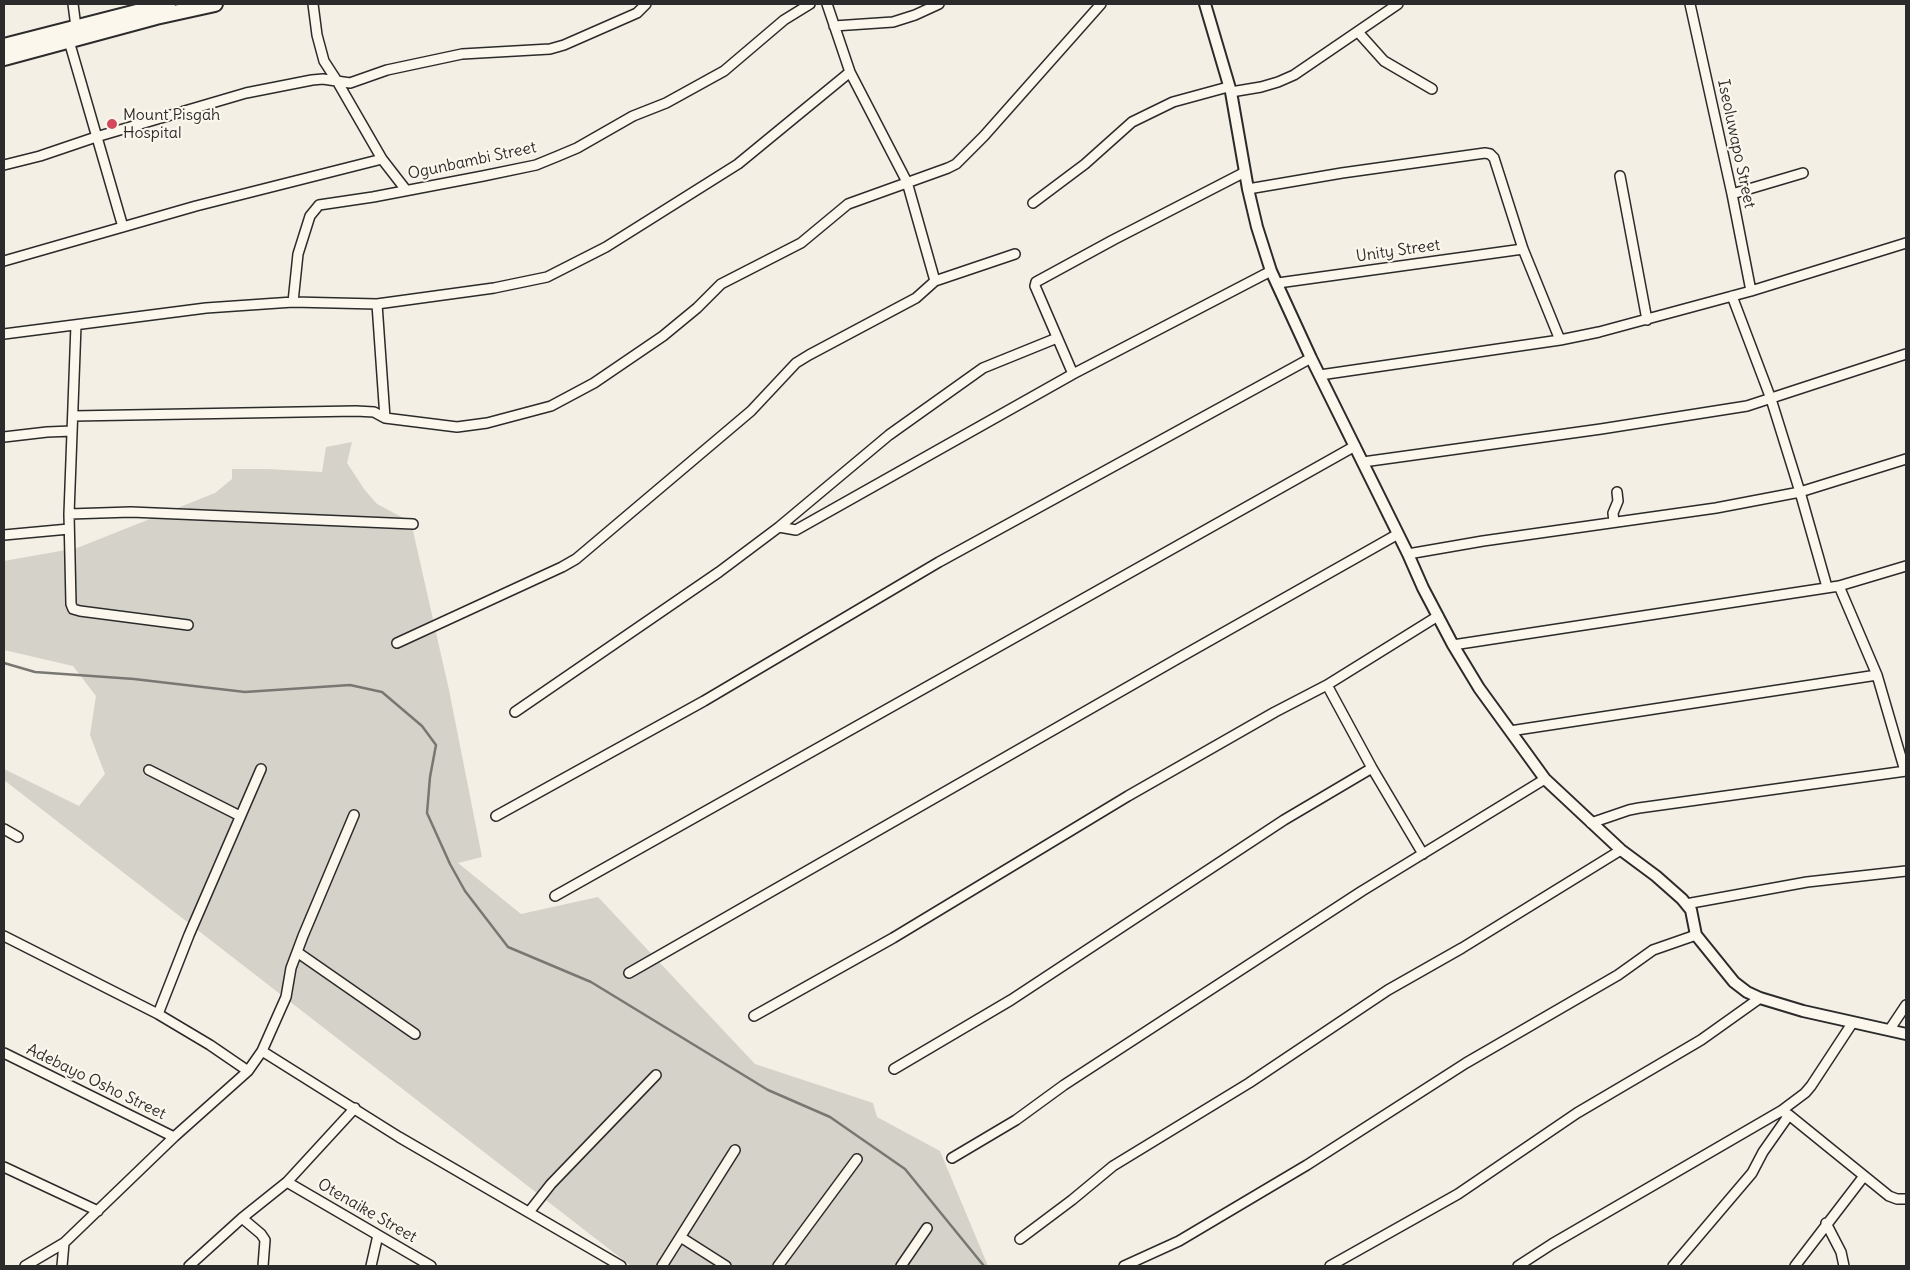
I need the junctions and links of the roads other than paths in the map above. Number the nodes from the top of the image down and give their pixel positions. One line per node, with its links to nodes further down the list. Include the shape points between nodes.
1 (73, 4): 14 (street)
2 (168, 4): 14 (main road)
3 (215, 4): 16 (main road)
4 (313, 4): 20 (street, via 324,61)
5 (646, 4): 20 (street, via 637,13 550,49 462,54 387,70 350,83)
6 (810, 4): 31 (street, Ogunbambi Street, via 784,20 724,71 666,103 609,128 577,148 536,165)
7 (827, 4): 13 (street)
8 (939, 4): 13 (street, via 893,22)
9 (1101, 4): 29 (street, via 962,159 948,168)
10 (1205, 4): 22 (street)
11 (1398, 4): 15 (street)
12 (1690, 4): 32 (street, Iseoluwapo Street)
13 (834, 26): 19 (street)
14 (76, 27): 17 (main road)
15 (1358, 32): 21 (street, via 1384,61); 22 (street, via 1278,82)
16 (69, 41): 18 (main road); 23 (street)
17 (4, 46)
18 (4, 58)
19 (850, 72): 29 (street); 45 (street, via 738,164 606,247 547,277 494,288)
20 (337, 80): 23 (street, via 312,80 246,93); 24 (street)
21 (1432, 88)
22 (1230, 90): 26 (street); 33 (street, via 1173,102 1132,122 1085,164)
23 (96, 137): 25 (street); 34 (street)
24 (382, 159): 31 (street); 34 (street)
25 (4, 165)
26 (1246, 172): 30 (street); 49 (street, via 1036,282)
27 (1803, 173): 32 (street)
28 (1620, 176): 46 (street)
29 (907, 182): 40 (street); 57 (street, via 848,204 801,243 721,284 663,336 594,383 551,406 487,423 457,427)
30 (1248, 189): 36 (street, via 1486,153 1494,158); 39 (street)
31 (406, 190): 44 (street, Ogunbambi Street, via 319,205 310,216 298,254)
32 (1732, 194): 42 (street, Iseoluwapo Street)
33 (1033, 203)
34 (123, 227): 38 (street)
35 (1906, 243): 42 (street)
36 (1523, 249): 41 (street, Unity Street); 50 (street)
37 (1014, 254): 40 (street)
38 (4, 260)
39 (1271, 271): 41 (street); 53 (street)
40 (935, 282): 78 (street, via 916,298 796,363 751,411 576,559)
41 (1278, 283): 52 (street)
42 (1750, 291): 43 (street)
43 (1732, 296): 46 (street); 55 (street)
44 (293, 302): 45 (street); 47 (street, via 206,308)
45 (378, 304): 57 (street)
46 (1647, 320): 50 (street)
47 (76, 325): 48 (street); 56 (street)
48 (4, 334)
49 (1057, 338): 53 (street); 68 (street, via 983,368 889,435)
50 (1560, 340): 54 (street)
51 (1906, 354): 55 (street)
52 (1311, 358): 54 (street); 91 (street, via 939,562 704,701)
53 (1073, 374): 68 (street, via 796,530)
54 (1320, 375): 60 (street)
55 (1771, 399): 62 (street, via 1747,406 1601,429); 64 (street)
56 (73, 416): 57 (street, via 356,411 374,412); 58 (street)
57 (385, 418)
58 (72, 432): 59 (street); 65 (street)
59 (4, 437)
60 (1355, 446): 62 (street); 98 (street)
61 (1906, 459): 64 (street)
62 (1363, 462): 70 (street)
63 (1617, 492): 66 (street)
64 (1800, 492): 66 (street); 75 (street)
65 (69, 514): 67 (street, via 131,512); 69 (street)
66 (1614, 522): 72 (street)
67 (413, 524)
68 (779, 527): 82 (street)
69 (69, 529): 71 (street); 77 (street, via 73,609)
70 (1398, 534): 72 (street); 103 (street)
71 (4, 535)
72 (1408, 554): 76 (street)
73 (1906, 566): 74 (street)
74 (1839, 586): 75 (street); 80 (street)
75 (1827, 587): 79 (street)
76 (1438, 616): 79 (street); 81 (street)
77 (188, 625)
78 (397, 643)
79 (1453, 645): 83 (street)
80 (1877, 675): 83 (street); 87 (street)
81 (1327, 685): 85 (street); 107 (street, via 1137,791 893,938)
82 (515, 712)
83 (1510, 731): 88 (street)
84 (261, 768): 90 (street)
85 (1372, 768): 96 (street); 114 (street, via 1284,820 1011,1000)
86 (149, 770): 90 (street)
87 (1906, 771): 92 (street, via 1639,808)
88 (1545, 779): 92 (street); 96 (street)
89 (354, 815): 102 (street)
90 (240, 816): 106 (street)
91 (496, 816)
92 (1591, 823): 95 (street)
93 (4, 829): 94 (street)
94 (18, 837)
95 (1621, 850): 99 (street); 134 (street, via 1388,990 1249,1083 1113,1166)
96 (1423, 854): 121 (street, via 1064,1085 1016,1120)
97 (1906, 871): 99 (street, via 1807,882)
98 (555, 896)
99 (1686, 904): 100 (street, via 1691,910)
100 (1696, 935): 104 (street, via 1734,982); 147 (street, via 1653,950 1618,975 1466,1064 1290,1175 1178,1241)
101 (4, 936): 106 (street)
102 (297, 952): 110 (street); 112 (street, via 286,997)
103 (629, 973)
104 (1760, 998): 108 (street); 148 (street, via 1701,1040 1577,1114 1458,1194)
105 (1906, 1005): 109 (street)
106 (158, 1014): 115 (street)
107 (754, 1016)
108 (1853, 1022): 109 (street); 118 (street, via 1811,1086)
109 (1890, 1029): 111 (street)
110 (415, 1034)
111 (1906, 1034)
112 (262, 1051): 115 (street); 117 (street)
113 (4, 1053): 119 (street, Adebayo Osho Street)
114 (894, 1069)
115 (248, 1070): 119 (street)
116 (656, 1075): 128 (street, via 551,1184)
117 (355, 1108): 125 (street); 128 (street, via 398,1137)
118 (1785, 1113): 124 (street); 149 (street); 150 (street, via 1752,1173)
119 (174, 1137): 127 (street)
120 (734, 1150): 133 (street)
121 (952, 1158)
122 (857, 1159): 145 (street)
123 (4, 1167): 127 (street)
124 (1864, 1176): 126 (street, via 1889,1196); 130 (street)
125 (287, 1182): 129 (street); 132 (street, Otenaike Street)
126 (1906, 1199)
127 (98, 1211): 135 (street)
128 (529, 1212): 142 (street)
129 (242, 1218): 138 (street); 139 (street, via 265,1240)
130 (1826, 1223): 151 (street); 152 (street, via 1841,1252)
131 (927, 1228): 146 (street)
132 (378, 1235): 140 (street); 141 (street, Otenaike Street)
133 (682, 1238): 143 (street); 144 (street)
134 (1020, 1239)
135 (64, 1243): 136 (street); 137 (street)
136 (25, 1266)
137 (62, 1266)
138 (189, 1266)
139 (263, 1266)
140 (371, 1266)
141 (431, 1266)
142 (621, 1266)
143 (662, 1266)
144 (726, 1266)
145 (778, 1266)
146 (901, 1266)
147 (1124, 1266)
148 (1330, 1266)
149 (1518, 1266)
150 (1673, 1266)
151 (1795, 1266)
152 (1844, 1266)

